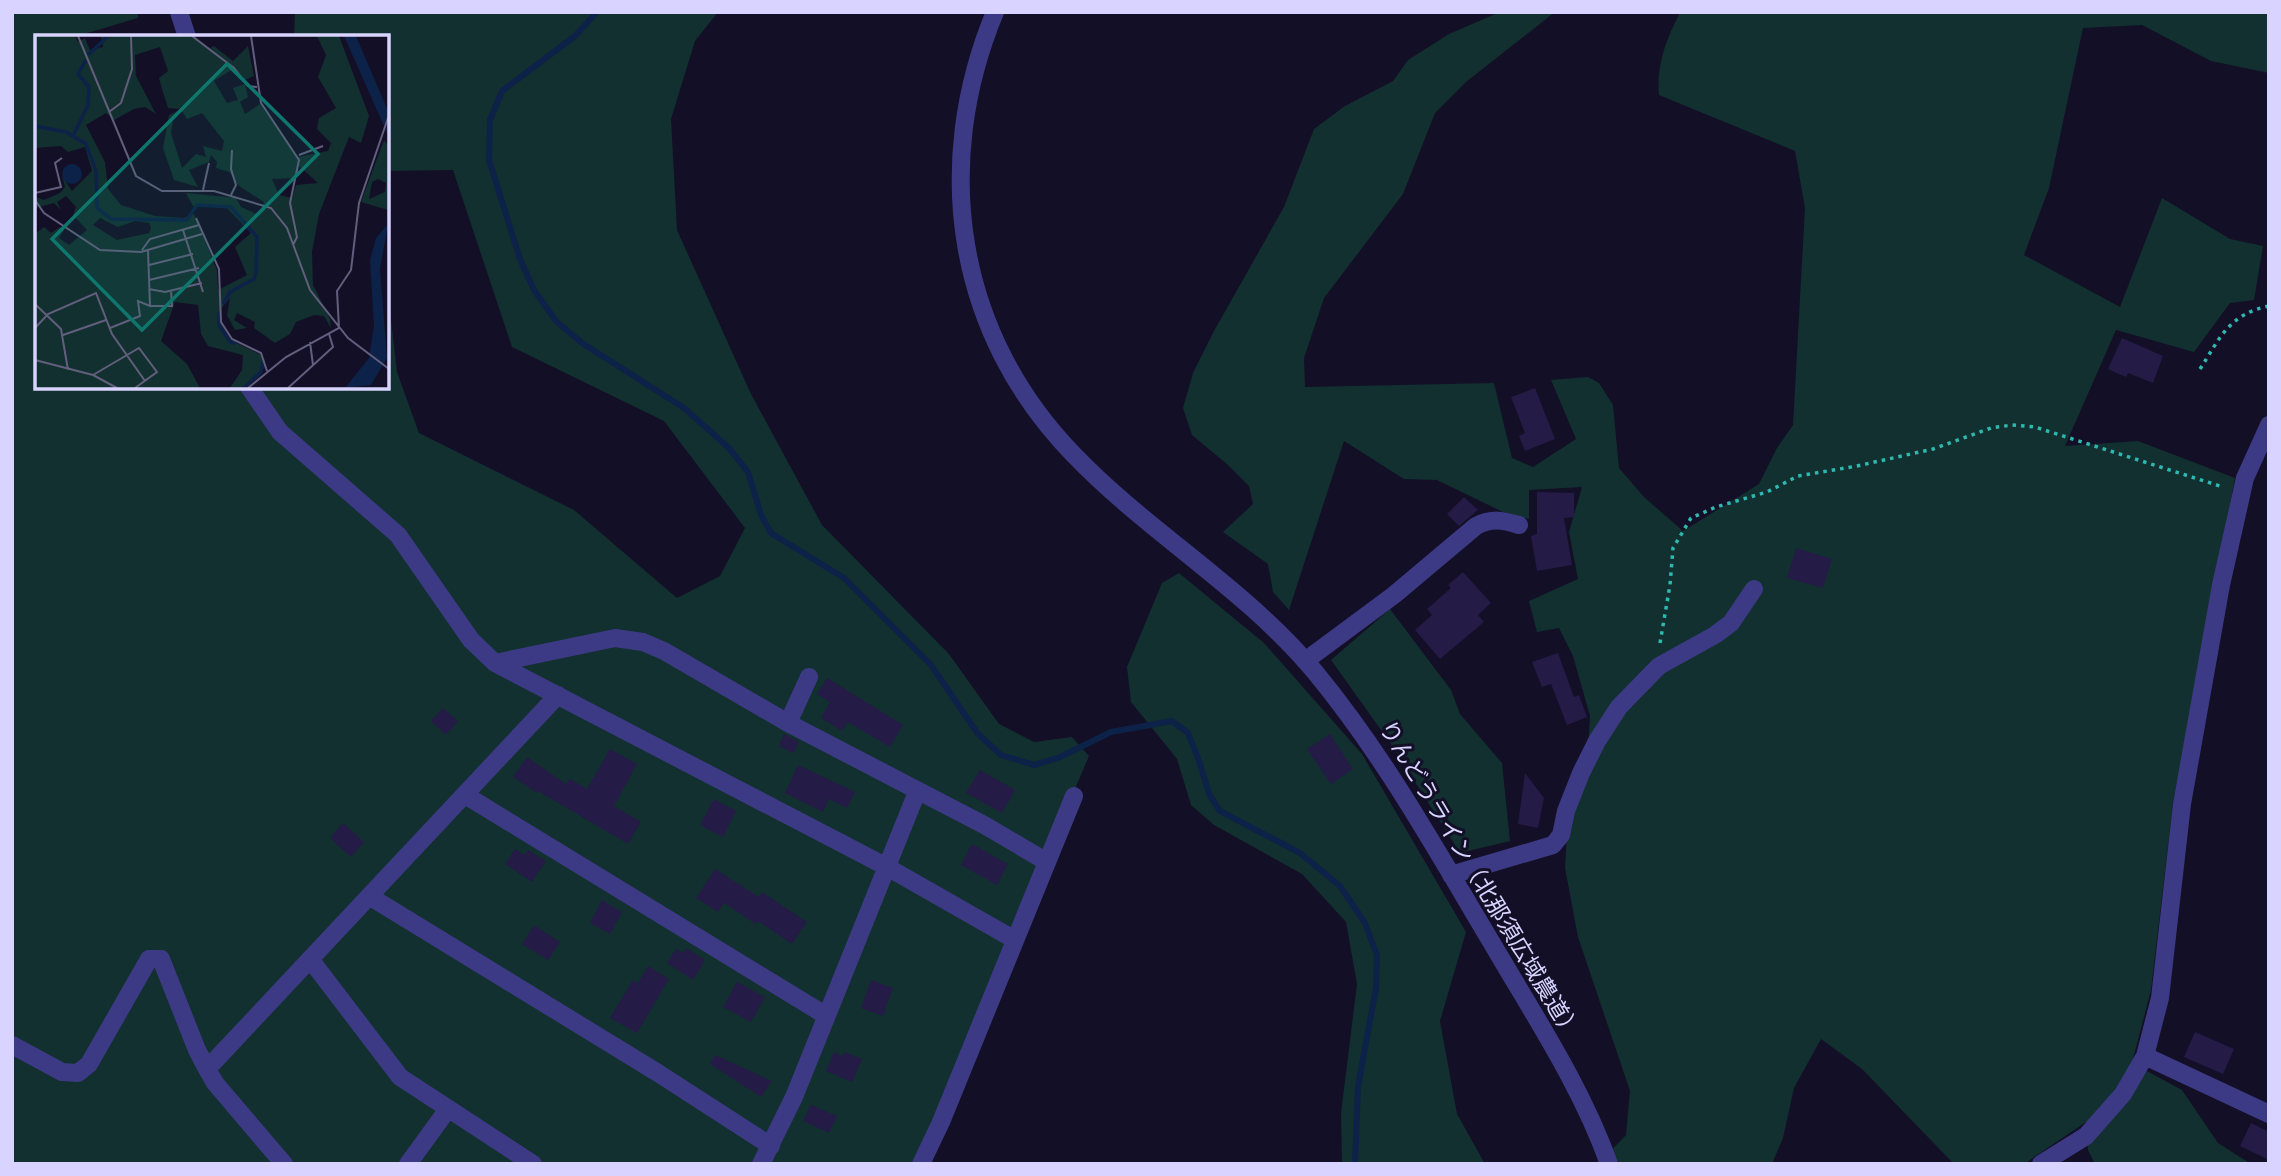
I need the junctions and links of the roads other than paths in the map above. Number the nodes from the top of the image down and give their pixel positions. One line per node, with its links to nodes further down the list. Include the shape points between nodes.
1 (178, 12): 3 (street)
2 (995, 12): 8 (street, りんどうライン（北那須広域農道）, via 971,85 962,136 961,192 965,241 978,300 999,349 1031,405 1073,454 1251,605)
3 (186, 35)
4 (250, 388): 9 (street, via 280,432 398,535 471,640)
5 (2269, 425): 24 (street, via 2245,478 2221,585 2182,804 2160,998)
6 (1519, 525): 8 (street, via 1489,520 1475,526 1395,595)
7 (1754, 589): 18 (street, via 1731,623 1659,666 1619,707 1597,741 1553,845)
8 (1305, 662): 18 (street, りんどうライン（北那須広域農道）, via 1369,741)
9 (495, 663): 11 (street); 12 (street, via 615,638 643,642)
10 (809, 677): 12 (street)
11 (558, 695): 14 (street); 17 (street)
12 (788, 723): 13 (street)
13 (917, 792): 16 (street); 17 (street)
14 (465, 795): 19 (street); 22 (street)
15 (1074, 796): 16 (street)
16 (1047, 862): 20 (street)
17 (887, 867): 20 (street); 22 (street)
18 (1451, 875): 34 (street, りんどうライン（北那須広域農道）, via 1578,1090)
19 (369, 896): 21 (street); 28 (street)
20 (1015, 940): 33 (street)
21 (310, 959): 25 (street); 26 (street, via 400,1077)
22 (825, 1015): 28 (street)
23 (12, 1045): 25 (street, via 62,1072 78,1073 89,1063 149,959 161,958)
24 (2145, 1056): 27 (street); 35 (street, via 2123,1094 2086,1136)
25 (207, 1069): 29 (street)
26 (448, 1109): 30 (street); 31 (street)
27 (2269, 1114)
28 (771, 1146): 32 (street)
29 (284, 1164)
30 (408, 1164)
31 (533, 1164)
32 (761, 1164)
33 (921, 1164)
34 (1609, 1164)
35 (2041, 1164)

